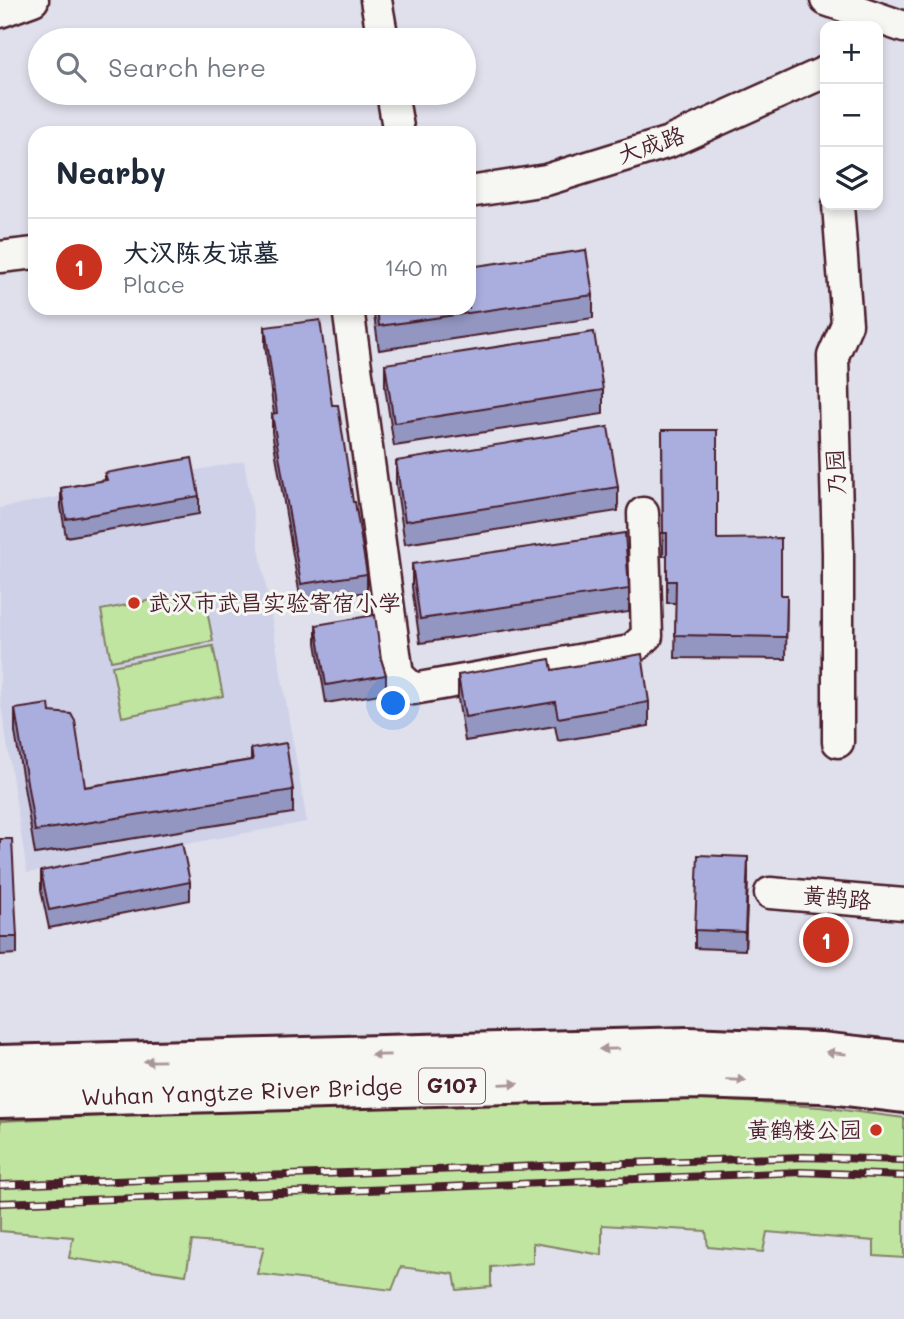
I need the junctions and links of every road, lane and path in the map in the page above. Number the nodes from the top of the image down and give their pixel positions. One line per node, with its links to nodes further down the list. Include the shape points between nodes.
1 (33, 0): 4 (street)
2 (376, 0): 5 (street)
3 (825, 0): 6 (street)
4 (0, 12)
5 (381, 28)
6 (904, 30): 7 (street)
7 (883, 42)
8 (820, 78): 11 (street, 大成路, via 668,142 546,180)
9 (394, 105): 10 (street)
10 (398, 126)
11 (476, 191)
12 (838, 210): 17 (street, 乃园, via 847,324 832,356)
13 (28, 254): 14 (street)
14 (0, 257)
15 (349, 315): 16 (street, via 398,675 413,689 630,651 647,636)
16 (643, 513)
17 (838, 743)
18 (770, 893): 19 (street, 黄鹄路)
19 (904, 904)
20 (904, 1061): 21 (highway, Wuhan Yangtze River Bridge / G107, one-way to 21, via 820,1052 688,1047)
21 (0, 1065)
22 (904, 1093): 23 (highway, Wuhan Yangtze River Bridge / G107, one-way to 22, via 695,1079 820,1083)
23 (0, 1098)

